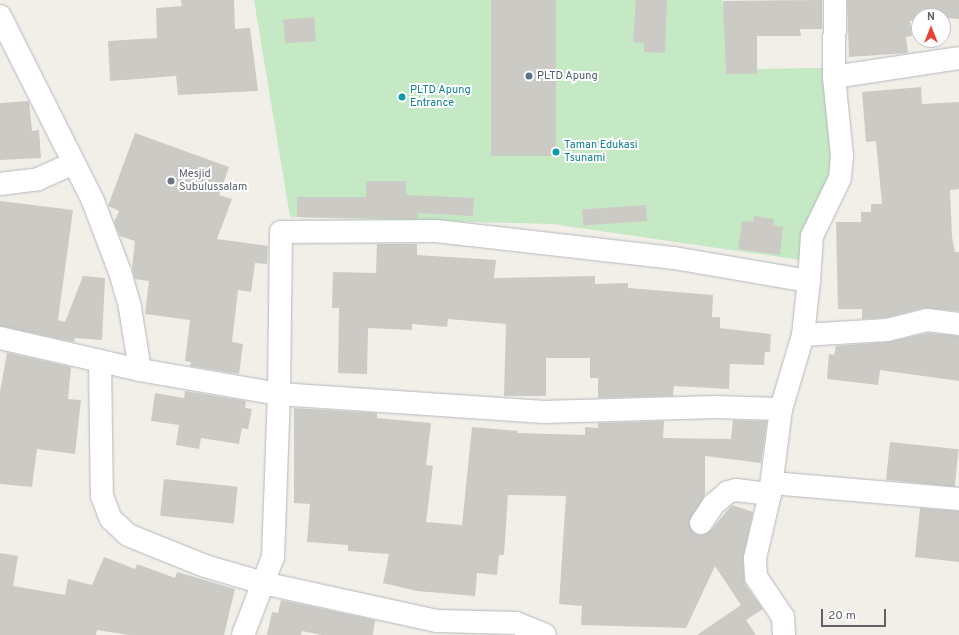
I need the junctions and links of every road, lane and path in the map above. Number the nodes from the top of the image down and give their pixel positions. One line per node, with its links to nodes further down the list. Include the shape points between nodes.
1 (835, 0): 4 (street)
2 (0, 16): 5 (street)
3 (959, 58): 4 (street)
4 (834, 77): 7 (street, via 842,156 840,178 812,236)
5 (74, 163): 6 (street, via 38,179); 12 (street, via 120,272 130,308)
6 (0, 184)
7 (809, 281): 9 (street); 13 (street, via 674,258 436,231 281,232)
8 (959, 324): 9 (street, via 927,320 887,330)
9 (803, 335): 14 (street)
10 (0, 340): 11 (street)
11 (100, 361): 12 (street); 18 (street, via 102,496 111,519 128,535 205,566)
12 (140, 370): 13 (street)
13 (280, 394): 14 (street, via 544,412 715,407); 18 (street, via 276,528 273,557)
14 (781, 409): 15 (street)
15 (771, 488): 16 (street); 17 (street, via 728,492 714,504); 21 (street, via 755,569 756,577 783,617)
16 (959, 499)
17 (701, 523)
18 (263, 583): 19 (street); 20 (street, via 437,621 516,623)
19 (243, 635)
20 (545, 635)
21 (784, 635)

